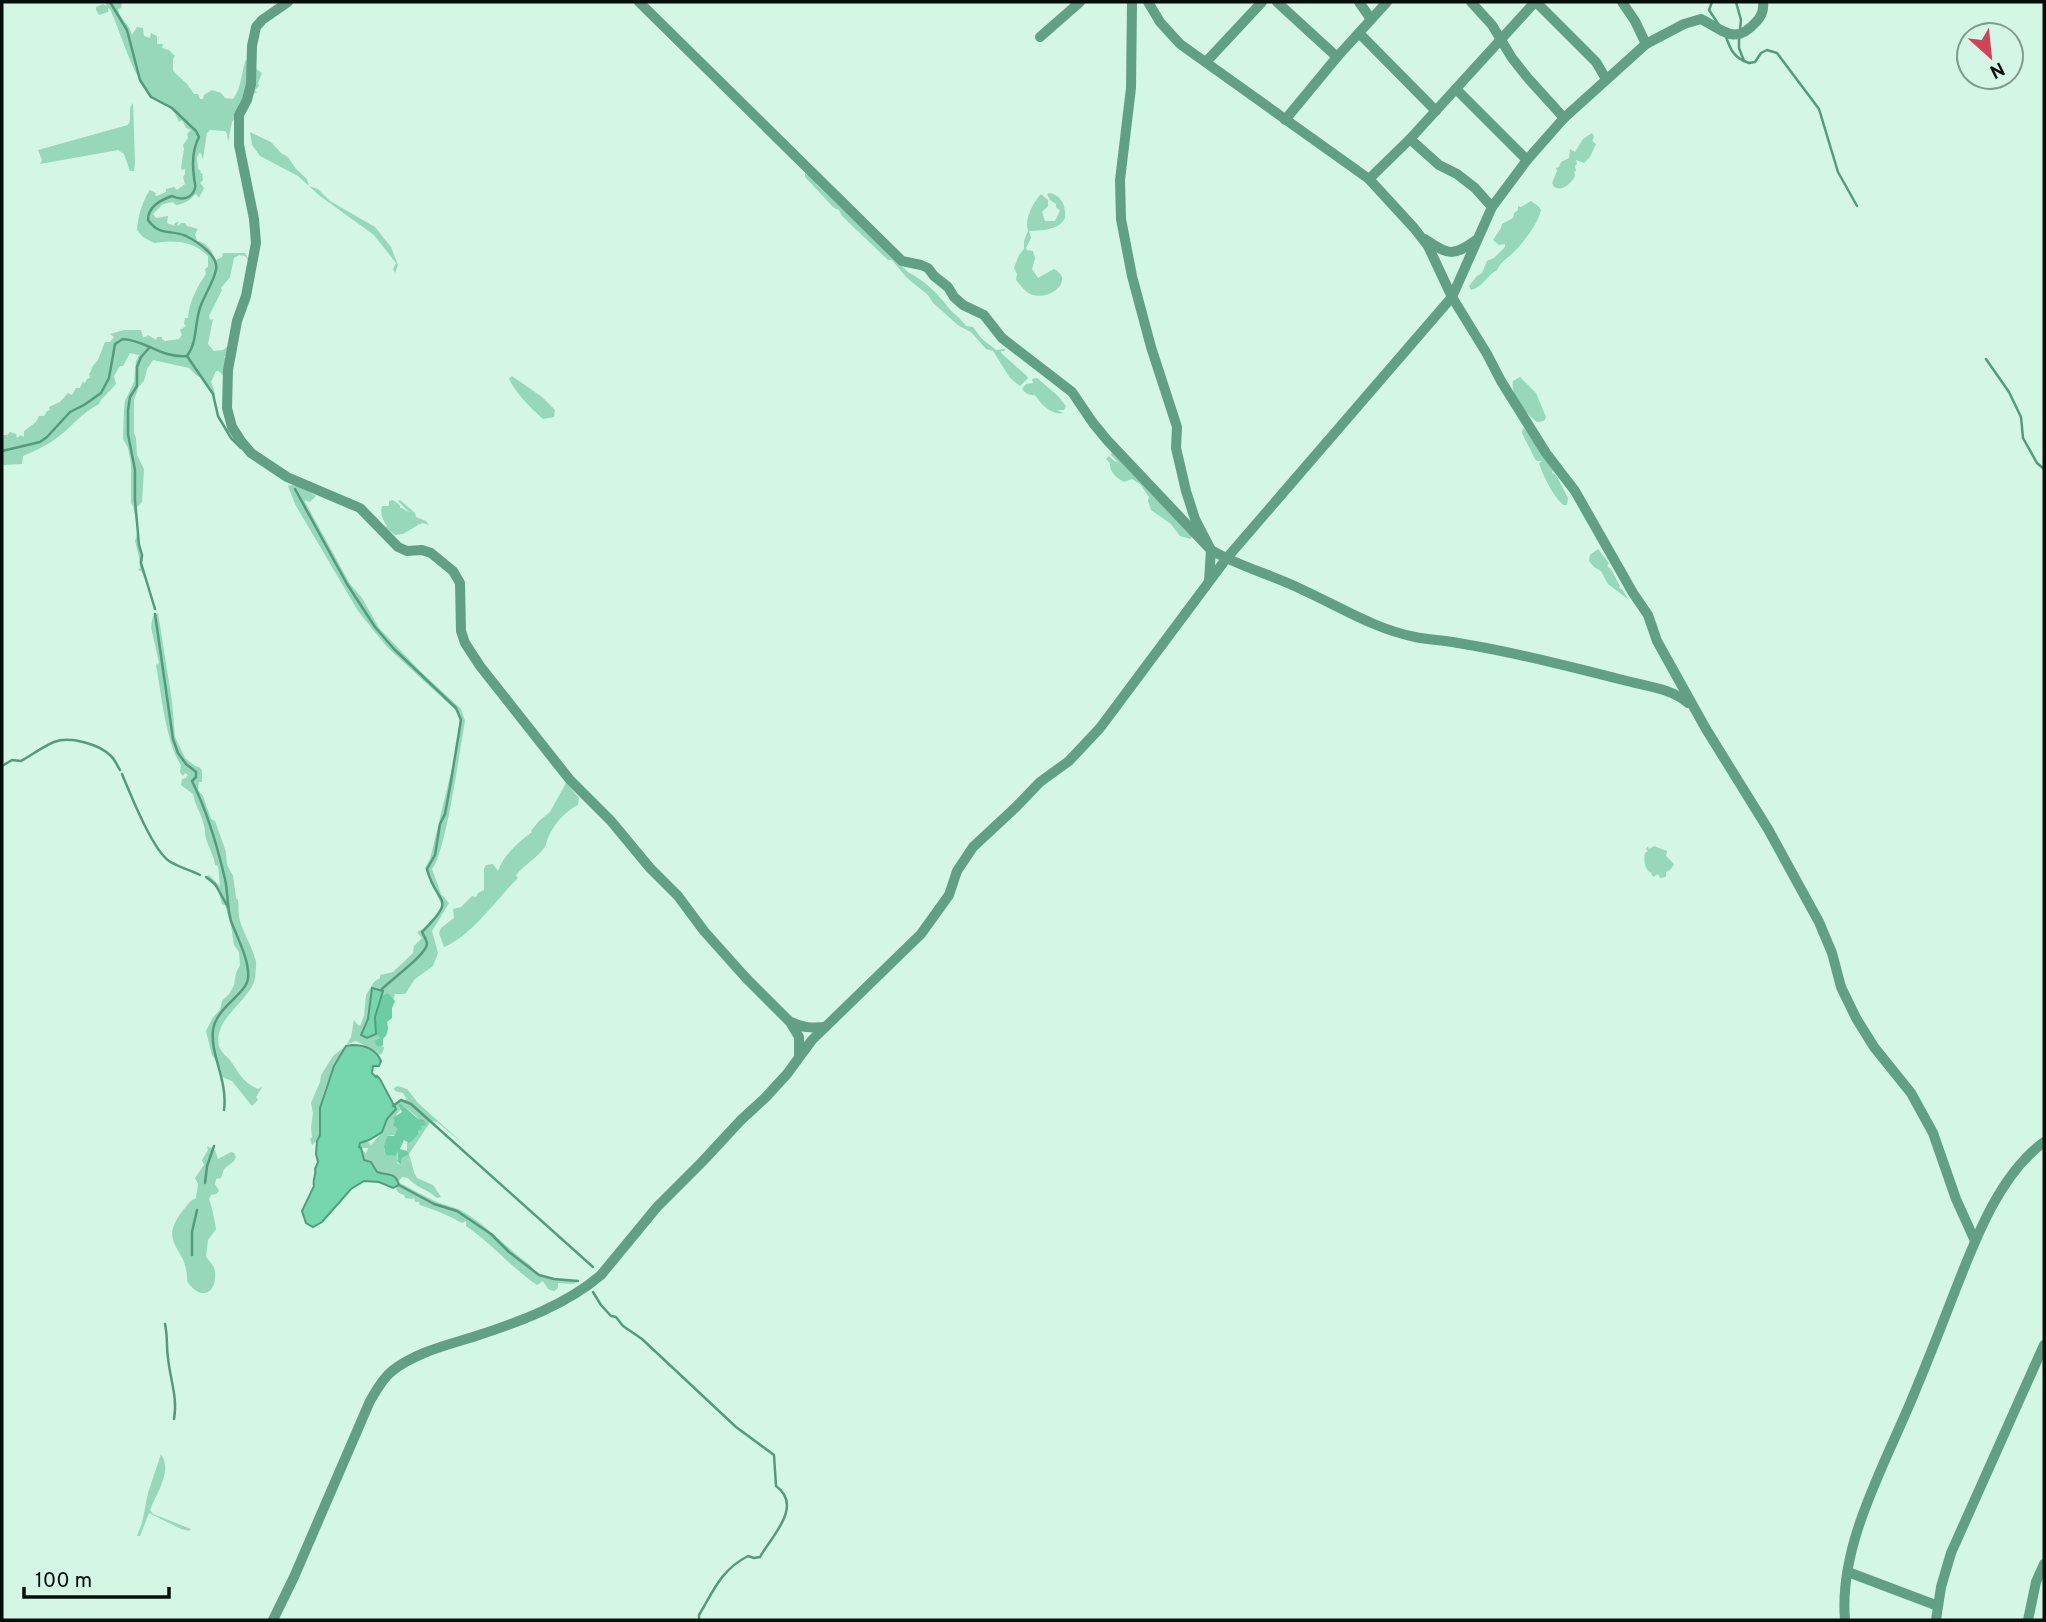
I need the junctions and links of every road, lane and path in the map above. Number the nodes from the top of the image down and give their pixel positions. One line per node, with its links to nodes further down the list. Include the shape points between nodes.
1 (288, 2): 37 (street, via 257,27 251,84 239,116 239,145 256,243 228,370 227,408 232,427 251,453 287,477 360,508 398,547 431,553 453,571 460,583 461,631 480,666 570,780)
2 (639, 2): 33 (street, via 902,261 928,268 963,305 984,315 1002,338 1072,392 1107,440)
3 (1080, 2): 16 (street)
4 (1132, 2): 33 (street, via 1121,219 1141,311 1177,427 1176,448 1186,491)
5 (1148, 2): 20 (street, via 1180,44)
6 (1262, 2): 20 (street)
7 (1277, 2): 19 (street)
8 (1359, 2): 14 (street)
9 (1387, 2): 14 (street)
10 (1471, 2): 17 (street)
11 (1535, 2): 17 (street); 21 (street, via 1596,62)
12 (1622, 2): 18 (street)
13 (1762, 2): 18 (street, via 1761,18 1739,35 1702,19)
14 (1371, 19): 15 (street)
15 (1359, 33): 19 (street); 23 (street)
16 (1041, 37)
17 (1500, 40): 22 (street); 24 (street)
18 (1646, 44): 21 (street)
19 (1336, 57): 25 (street)
20 (1206, 62): 25 (street)
21 (1606, 79): 24 (street)
22 (1456, 89): 23 (street); 27 (street)
23 (1436, 111): 26 (street)
24 (1564, 118): 27 (street)
25 (1285, 120): 28 (street)
26 (1410, 139): 28 (street); 29 (street, via 1475,188)
27 (1527, 160): 29 (street)
28 (1369, 179): 30 (street)
29 (1492, 207): 31 (street)
30 (1419, 234): 31 (street, via 1454,253); 32 (street)
31 (1476, 240): 32 (street)
32 (1452, 297): 34 (street); 36 (street, via 1546,453 1575,491 1648,615)
33 (1211, 550): 34 (street); 35 (street)
34 (1226, 559): 35 (street); 36 (street, via 1303,589 1351,615 1414,637 1518,654 1673,693)
35 (1209, 584): 38 (street, via 1100,729 972,848 949,895 921,934)
36 (1694, 708): 41 (street, via 1816,917 1856,1018 1911,1093 1933,1133)
37 (790, 1022): 38 (street); 39 (street, via 799,1037)
38 (825, 1027): 39 (street)
39 (799, 1056): 47 (street, via 591,1283 534,1315 422,1354 383,1381)
40 (2043, 1145): 41 (street, via 2008,1183)
41 (1975, 1241): 44 (street, via 1880,1470)
42 (2044, 1345): 46 (street, via 1951,1553)
43 (2044, 1564): 45 (street)
44 (1848, 1572): 46 (street); 48 (street)
45 (2040, 1582): 50 (street)
46 (1938, 1606): 49 (street)
47 (273, 1620)
48 (1845, 1620)
49 (1936, 1620)
50 (2028, 1620)

